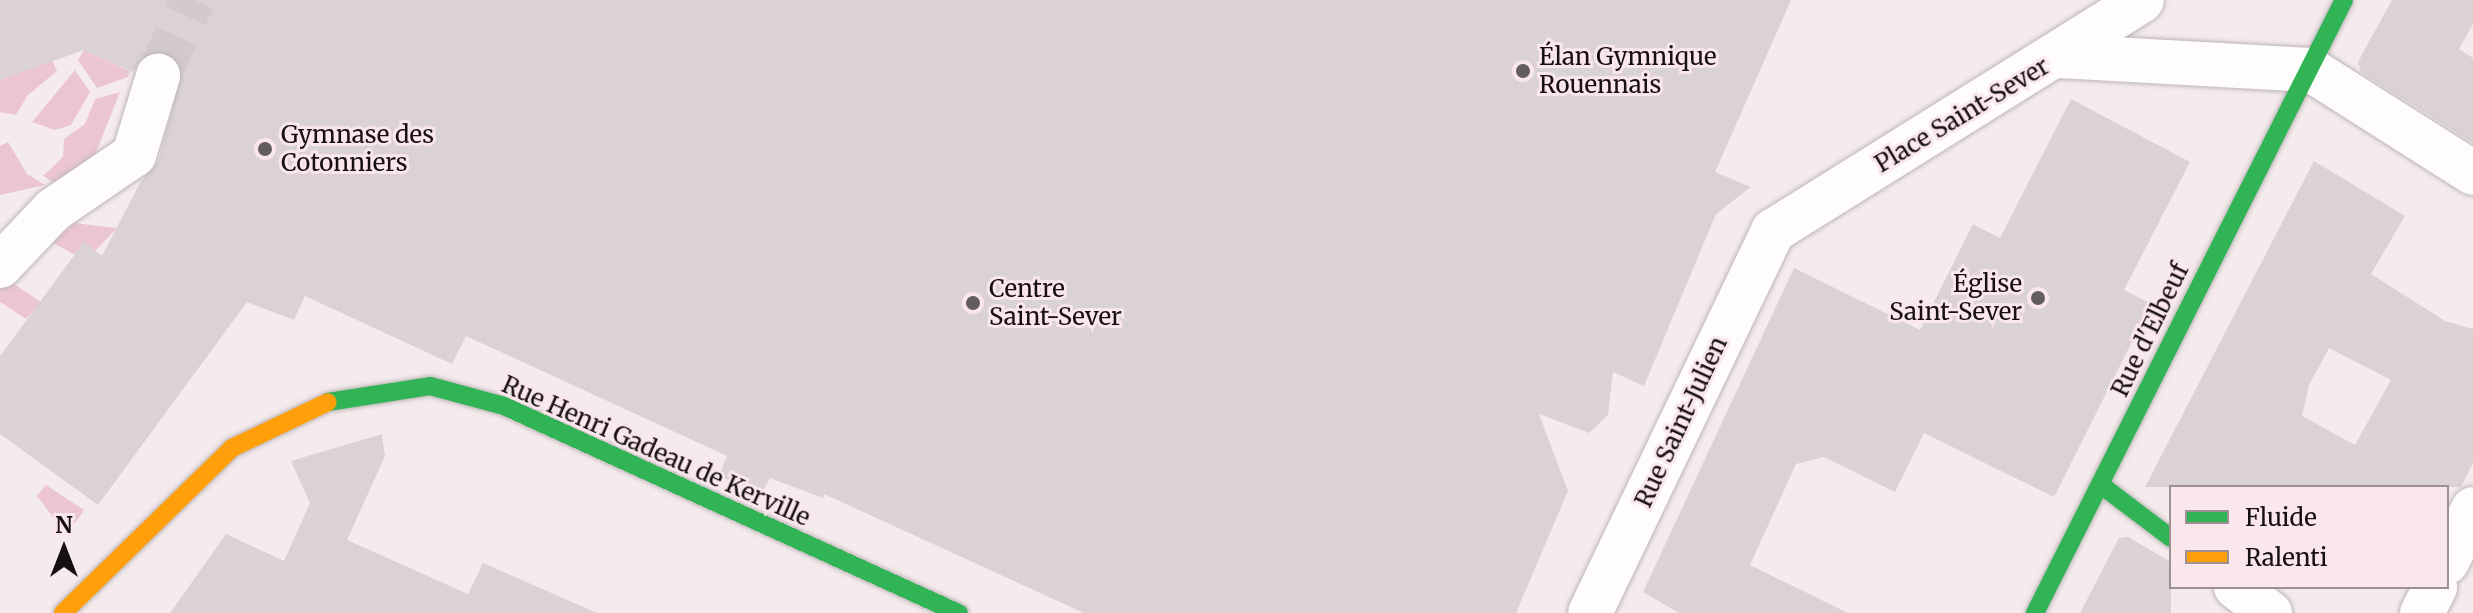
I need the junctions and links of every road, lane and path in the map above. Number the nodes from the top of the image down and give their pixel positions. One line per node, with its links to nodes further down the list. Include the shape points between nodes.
1 (2142, 0): 4 (street)
2 (2318, 0): 5 (street)
3 (2344, 0): 5 (street, Rue d'Elbeuf)
4 (2059, 56): 5 (street, Place Saint-Sever); 8 (street, Place Saint-Sever)
5 (2311, 70): 7 (street); 10 (street, Rue d'Elbeuf)
6 (158, 76): 9 (street, via 134,155 53,210)
7 (2473, 173)
8 (1773, 231): 16 (street, Rue Saint-Julien)
9 (0, 266)
10 (2101, 485): 11 (street); 17 (street, Rue d'Elbeuf)
11 (2169, 536)
12 (2239, 589): 18 (street)
13 (2434, 589): 19 (street)
14 (63, 613): 15 (street, Rue Henri Gadeau de Kerville, via 232,448 317,404 430,386 504,406)
15 (959, 613)
16 (1590, 613)
17 (2035, 613)
18 (2270, 613)
19 (2422, 613)

